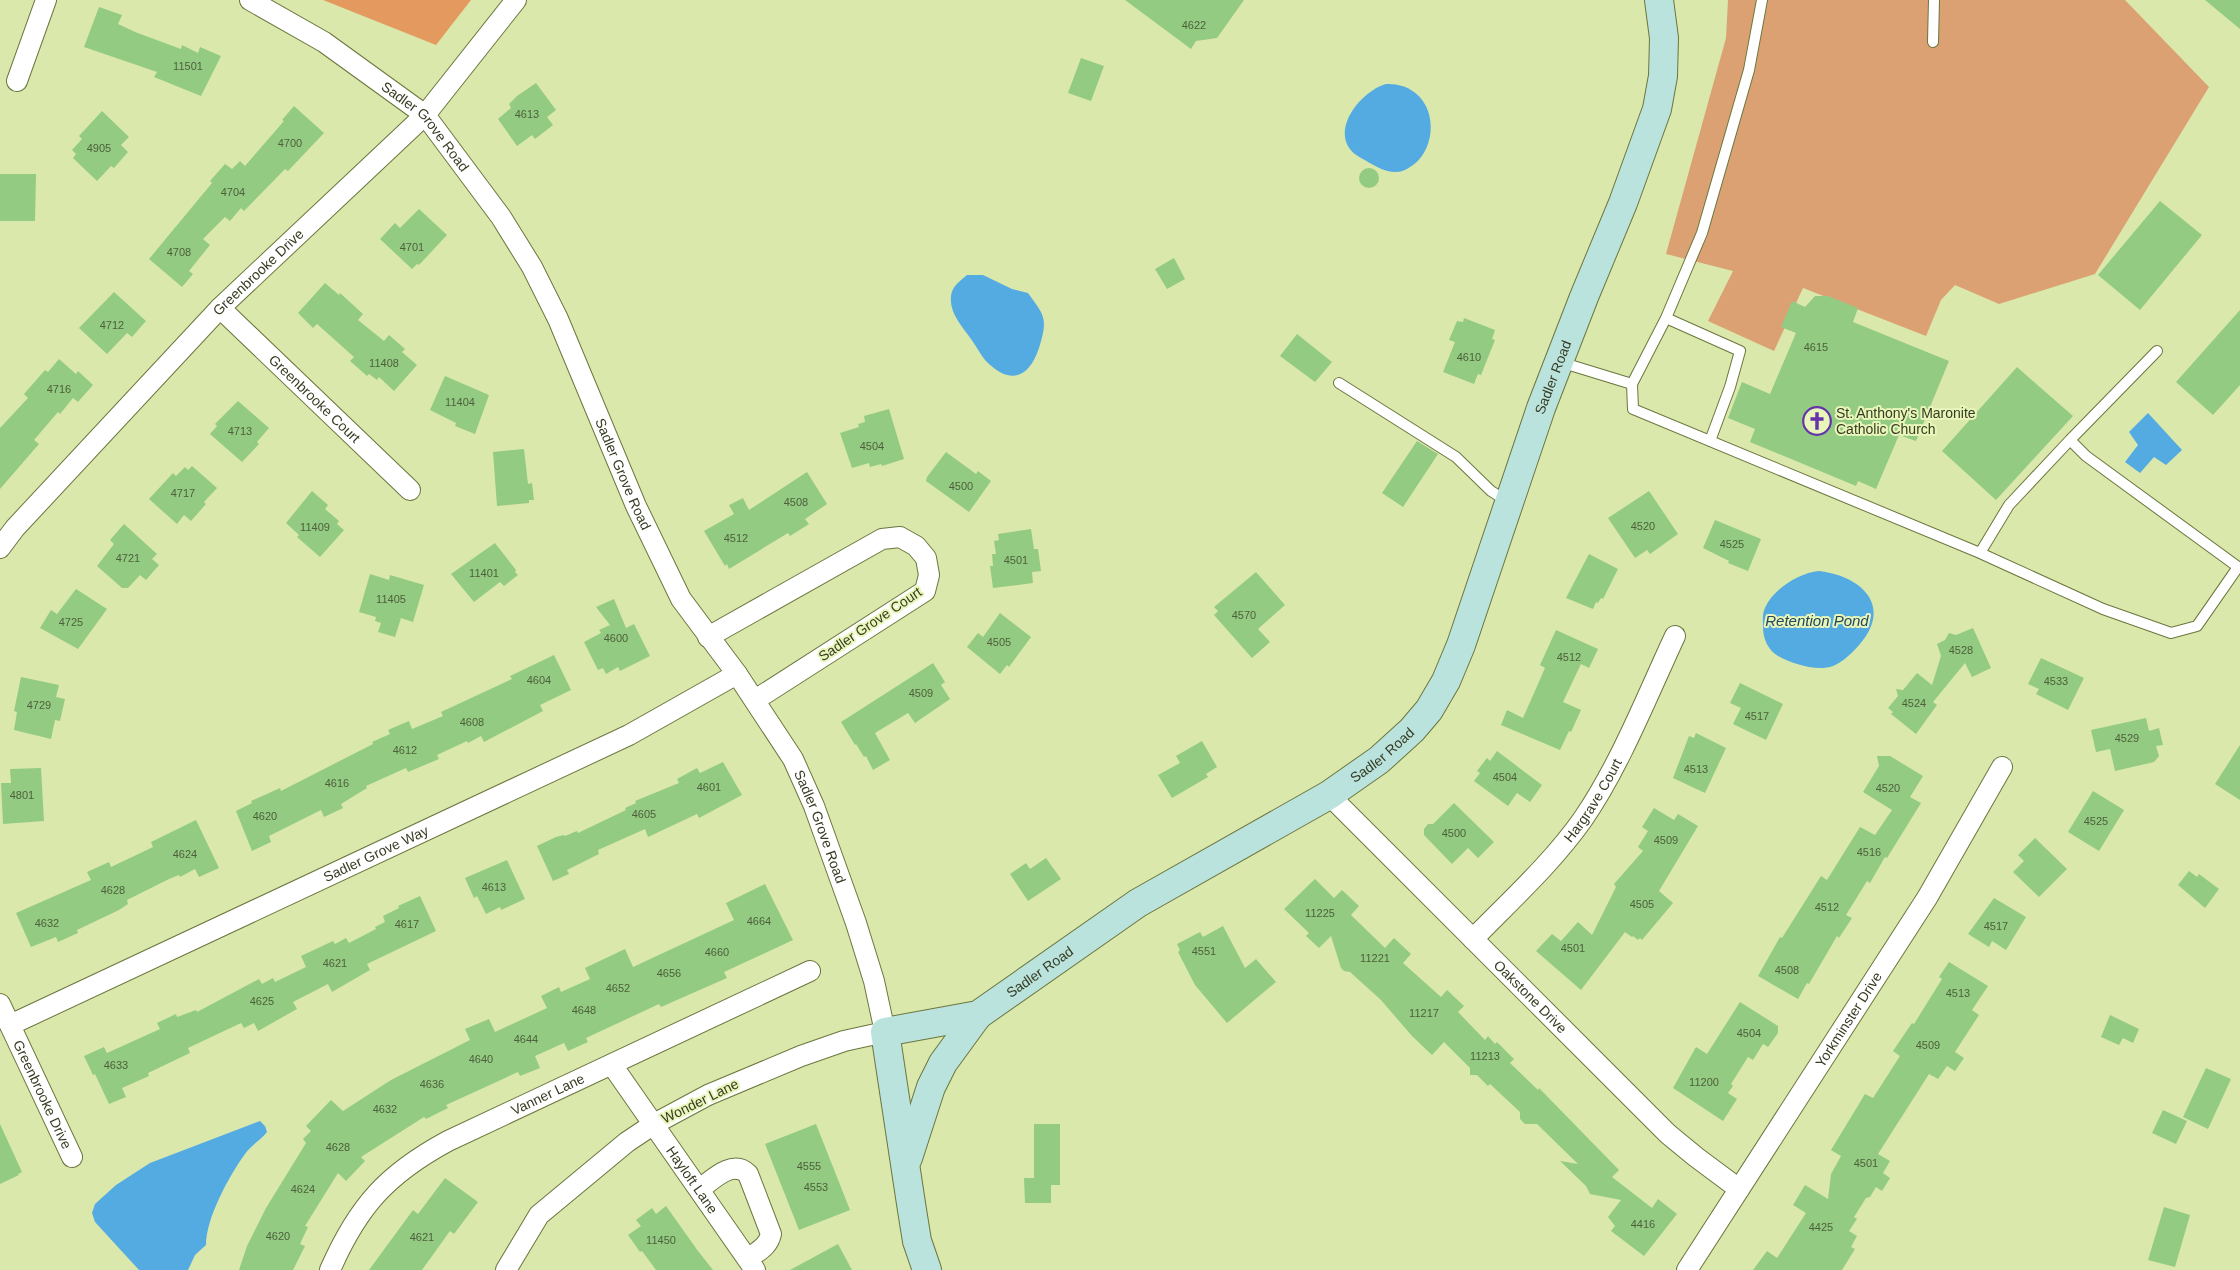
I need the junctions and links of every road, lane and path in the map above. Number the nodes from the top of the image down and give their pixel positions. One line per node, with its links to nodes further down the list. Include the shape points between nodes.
1 (46, 0): 8 (street)
2 (250, 0): 9 (street, Sadler Grove Road, via 324,42)
3 (516, 0): 9 (street, Greenbrooke Drive)
4 (1659, 0): 13 (street, Sadler Road, via 1664,38 1663,76 1657,109)
5 (1762, 0): 11 (lane, via 1749,70 1702,233)
6 (1934, 0): 7 (lane)
7 (1933, 42)
8 (18, 81)
9 (425, 115): 10 (street, Greenbrooke Drive); 23 (street, Sadler Grove Road, via 501,217 532,267 558,319 636,506 681,599)
10 (220, 308): 18 (street, Greenbrooke Court); 20 (street, Greenbrooke Drive, via 21,520)
11 (1666, 318): 15 (lane); 17 (lane, via 1740,350)
12 (2157, 351): 16 (lane)
13 (1559, 362): 15 (lane); 19 (street, Sadler Road)
14 (1339, 383): 19 (lane, via 1456,457 1491,491)
15 (1632, 384): 17 (lane, via 1633,409)
16 (2070, 440): 21 (lane, via 2009,505); 21 (lane, via 2086,456 2238,566 2196,626 2171,633 2103,609)
17 (1710, 441): 21 (lane)
18 (410, 490)
19 (1509, 502): 27 (street, Sadler Road, via 1461,645 1429,710 1379,760)
20 (0, 548)
21 (1980, 553)
22 (1675, 636): 28 (street, Hargrave Court, via 1605,783 1583,819 1554,856)
23 (708, 637): 24 (street, Sadler Grove Road); 25 (street, Sadler Grove Court, via 882,539 900,537 916,546 926,558 929,575 925,590)
24 (737, 674): 25 (street, Sadler Grove Road); 32 (street, Sadler Grove Way, via 629,735)
25 (755, 700): 33 (street, Sadler Grove Road, via 793,759 814,806 856,923)
26 (2002, 767): 39 (street, Yorkminster Drive, via 1927,898)
27 (1329, 795): 28 (street, Oakstone Drive); 31 (street, Sadler Road, via 1138,903)
28 (1473, 939): 39 (street, Oakstone Drive, via 1668,1134)
29 (810, 972): 34 (street, Vanner Lane)
30 (0, 1004): 32 (street, Greenbrooke Drive)
31 (978, 1016): 33 (street, Sadler Road); 37 (street, via 943,1063 931,1087)
32 (10, 1025): 36 (street, Greenbrooke Drive)
33 (885, 1032): 35 (street, Wonder Lane, via 844,1041 801,1056 708,1095); 37 (street)
34 (612, 1064): 35 (street, Hayloft Lane); 41 (street, Vanner Lane, via 417,1158 391,1178 367,1205)
35 (654, 1124): 38 (street, Hayloft Lane); 42 (street, Wonder Lane, via 627,1142 538,1215)
36 (72, 1157)
37 (906, 1164): 43 (street, via 917,1241)
38 (700, 1189): 40 (street, Hayloft Lane); 40 (street, via 724,1171 734,1168 748,1174 771,1234 770,1241)
39 (1739, 1189): 44 (street, Yorkminster Drive)
40 (752, 1264)
41 (330, 1270)
42 (506, 1270)
43 (927, 1270)
44 (1688, 1270)

